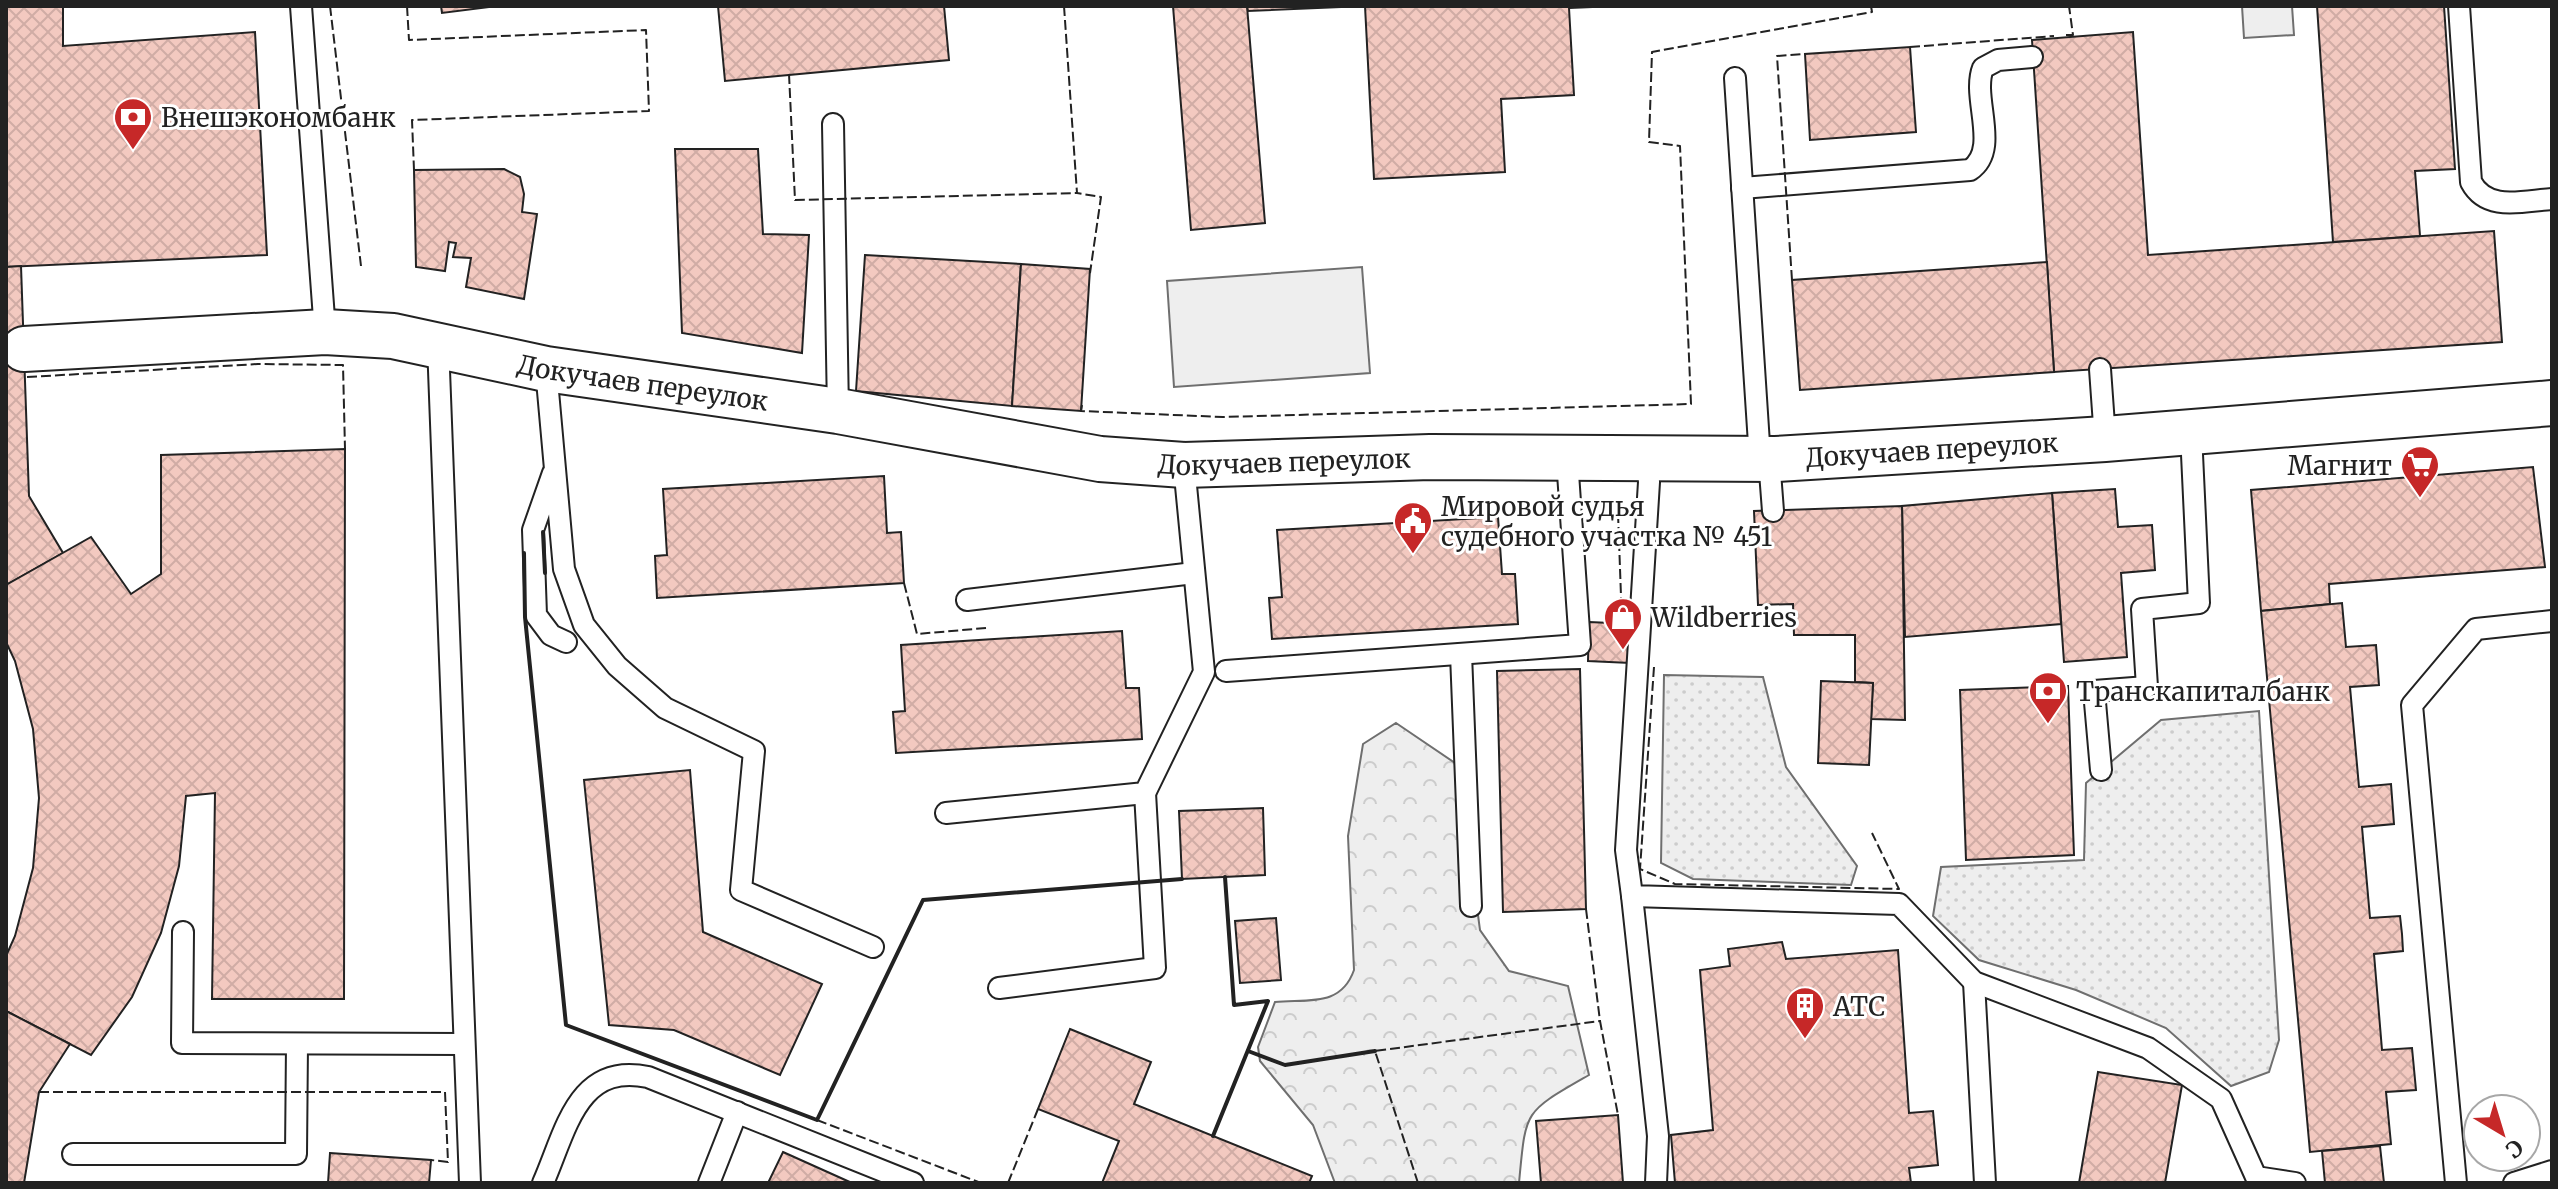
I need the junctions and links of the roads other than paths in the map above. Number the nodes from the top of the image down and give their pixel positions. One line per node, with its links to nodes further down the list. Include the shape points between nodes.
1 (301, 6): 8 (lane)
2 (2459, 6): 7 (lane, via 2471,182 2477,194 2497,203)
3 (2032, 57): 6 (lane, via 1998,60 1983,68 1984,148 1970,170)
4 (1735, 78): 6 (lane)
5 (833, 124): 14 (lane)
6 (1742, 188): 18 (lane)
7 (2552, 199)
8 (325, 332): 9 (street, Докучаев переулок); 10 (street, Докучаев переулок)
9 (438, 344): 11 (street, Докучаев переулок); 39 (lane)
10 (24, 349)
11 (546, 369): 14 (street, Докучаев переулок); 20 (lane)
12 (2100, 369): 16 (lane)
13 (2552, 403): 15 (street, Докучаев переулок)
14 (838, 411): 21 (street, Докучаев переулок, via 1100,459)
15 (2191, 433): 16 (street, Докучаев переулок); 29 (lane, via 2199,603 2142,609 2147,687 2094,691)
16 (2105, 439): 18 (street, Докучаев переулок)
17 (1567, 459): 19 (street, Докучаев переулок); 21 (street, Докучаев переулок, via 1430,457); 27 (lane, via 1580,645)
18 (1765, 459): 19 (street, Докучаев переулок); 22 (lane)
19 (1647, 460): 32 (lane, via 1626,850)
20 (555, 465): 26 (lane, via 533,530 536,615 551,635); 35 (lane, via 564,569 584,625 617,666 665,708 754,751 741,890)
21 (1184, 465): 23 (lane)
22 (1773, 511)
23 (1194, 573): 24 (lane); 30 (lane, via 1204,672)
24 (967, 600)
25 (2552, 621): 51 (lane, via 2476,629 2412,705)
26 (566, 642)
27 (1461, 654): 28 (lane); 33 (lane)
28 (1226, 671)
29 (2101, 770)
30 (1145, 793): 31 (lane); 37 (lane, via 1155,968)
31 (946, 813)
32 (1632, 896): 36 (lane, via 1899,904); 48 (lane, via 1658,1136)
33 (1471, 906)
34 (183, 932): 38 (lane, via 182,1043)
35 (873, 947)
36 (1974, 982): 43 (lane, via 2148,1048 2221,1099); 49 (lane)
37 (999, 988)
38 (297, 1044): 39 (lane); 41 (lane, via 296,1154)
39 (464, 1044): 44 (lane)
40 (737, 1112): 45 (lane, via 648,1077 609,1076 578,1102); 46 (lane); 47 (lane)
41 (73, 1154)
42 (2552, 1171): 52 (lane)
43 (2252, 1180): 50 (lane)
44 (470, 1183)
45 (543, 1183)
46 (709, 1183)
47 (913, 1183)
48 (1656, 1183)
49 (1985, 1183)
50 (2295, 1183)
51 (2456, 1183)
52 (2514, 1183)

